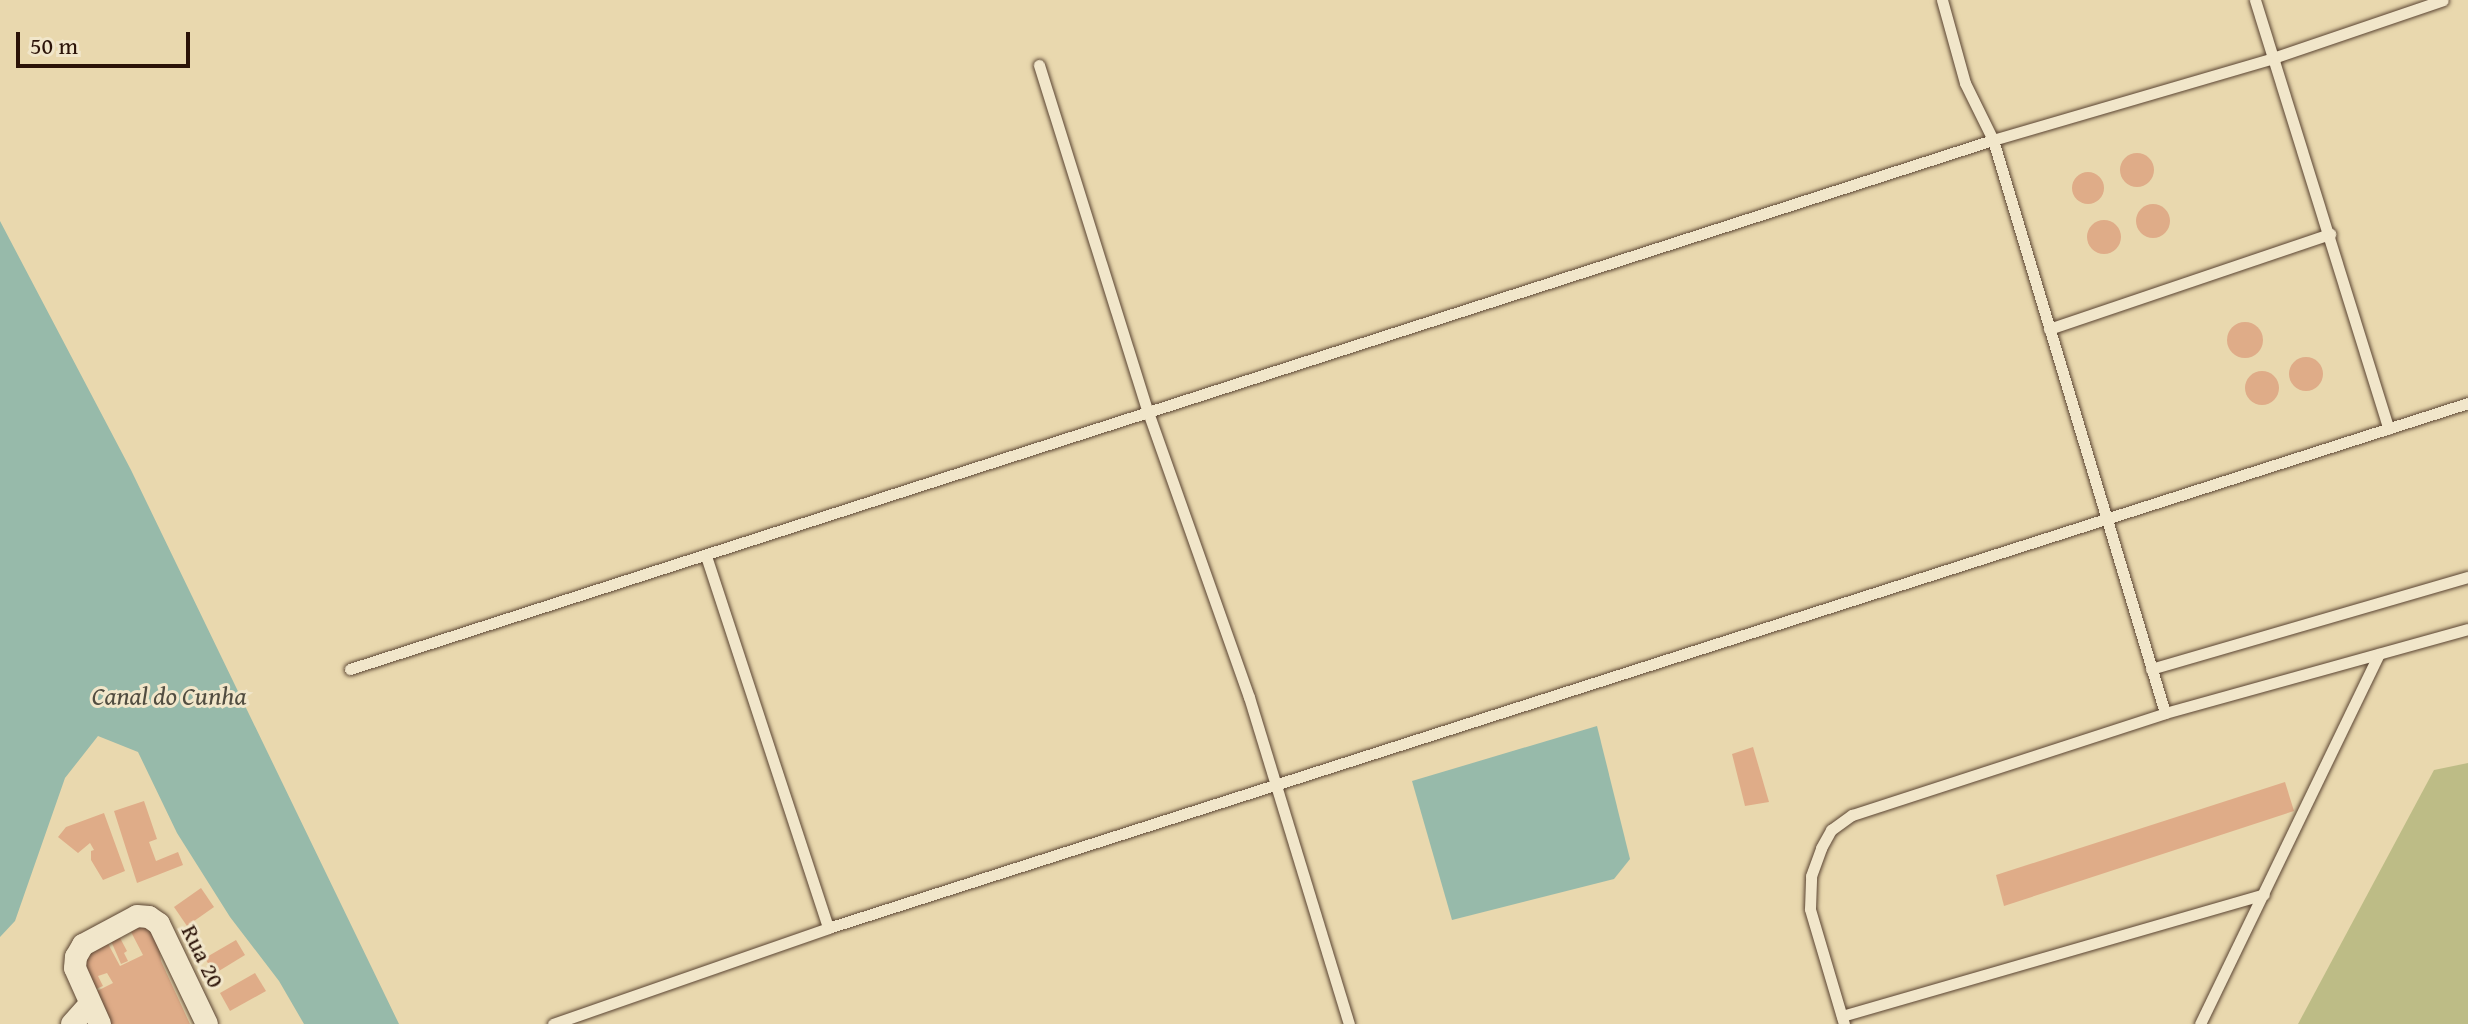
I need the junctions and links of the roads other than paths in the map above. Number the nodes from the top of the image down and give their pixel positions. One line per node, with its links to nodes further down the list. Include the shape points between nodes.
1 (1942, 0): 6 (lane, via 1965,83)
2 (2255, 0): 4 (lane)
3 (2443, 0): 4 (lane)
4 (2276, 57): 6 (lane); 7 (lane)
5 (1039, 65): 10 (lane)
6 (1993, 140): 8 (lane); 10 (lane)
7 (2330, 234): 8 (lane); 11 (lane)
8 (2049, 329): 12 (lane)
9 (2468, 403): 11 (lane)
10 (1148, 412): 13 (lane); 20 (lane)
11 (2389, 429): 12 (lane)
12 (2105, 522): 18 (lane); 20 (lane)
13 (706, 556): 17 (lane); 22 (lane)
14 (2468, 577): 18 (lane)
15 (2468, 629): 16 (lane)
16 (2379, 654): 19 (lane); 21 (lane)
17 (350, 669)
18 (2151, 669): 19 (lane)
19 (2165, 713): 24 (lane, via 1852,815 1831,830 1811,876 1810,909)
20 (1276, 786): 22 (lane); 28 (lane)
21 (2264, 894): 24 (lane); 29 (lane)
22 (828, 928): 27 (lane)
23 (95, 1014): 25 (street); 26 (street, Rua 20, via 75,968 76,957 83,945 118,925 149,917 159,924)
24 (1843, 1020)
25 (72, 1024)
26 (207, 1024)
27 (553, 1024)
28 (1349, 1024)
29 (2200, 1024)

